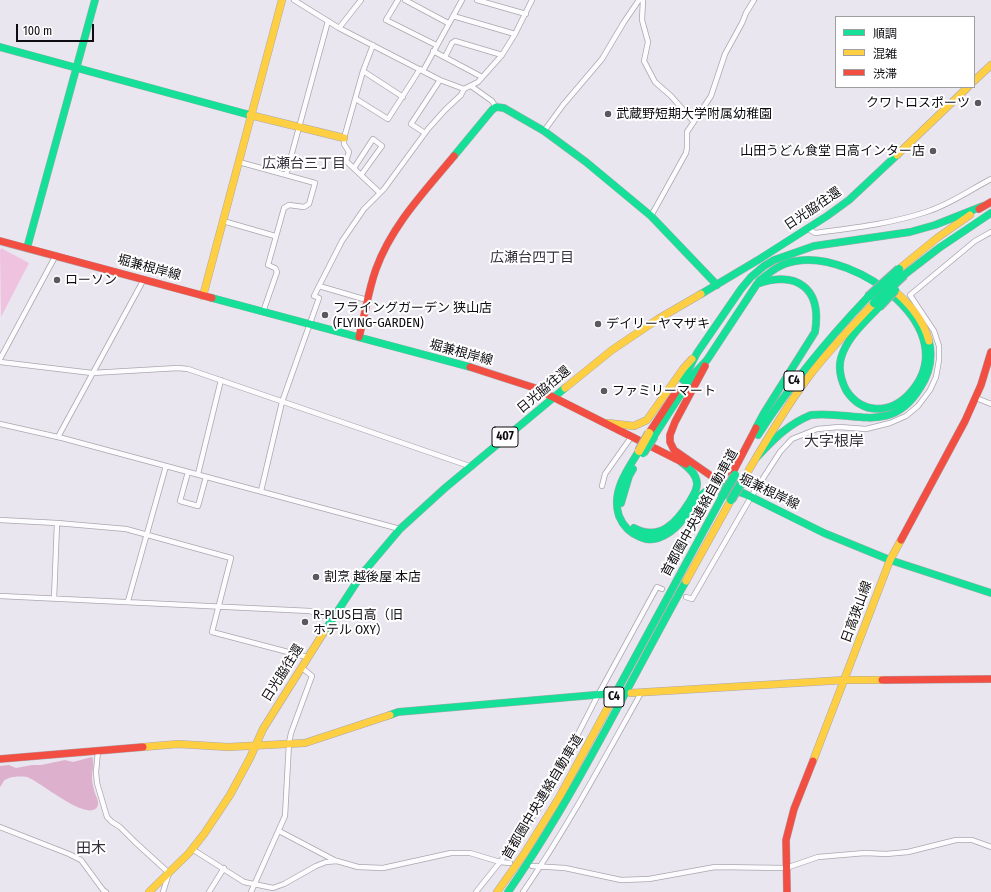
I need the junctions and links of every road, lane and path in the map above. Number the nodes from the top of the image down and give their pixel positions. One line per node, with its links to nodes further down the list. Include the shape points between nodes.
1 (95, 0): 26 (main road)
2 (282, 0): 38 (main road)
3 (294, 0): 15 (street)
4 (360, 0): 17 (street)
5 (398, 0): 20 (street, via 386,20)
6 (405, 0): 16 (street)
7 (462, 0): 14 (street)
8 (478, 0): 13 (street)
9 (532, 0): 13 (street)
10 (639, 0): 41 (street, via 602,59)
11 (643, 0): 39 (street, via 642,20 648,42 644,61 655,82)
12 (754, 0): 39 (street, via 725,54 711,96)
13 (526, 14): 18 (street)
14 (453, 16): 16 (street); 18 (street)
15 (328, 20): 17 (street); 40 (street)
16 (448, 23): 20 (street)
17 (339, 28): 19 (street)
18 (516, 34): 23 (street)
19 (373, 45): 27 (street); 28 (street)
20 (436, 45): 22 (street)
21 (0, 47): 26 (main road)
22 (433, 51): 24 (street); 27 (street)
23 (502, 55): 24 (street, via 455,41); 29 (street)
24 (445, 57): 29 (street)
25 (991, 65): 31 (main road)
26 (76, 68): 38 (main road); 59 (main road)
27 (421, 70): 30 (street); 35 (street)
28 (363, 72): 35 (street); 36 (street)
29 (482, 78): 32 (street)
30 (440, 80): 34 (street); 42 (street, via 411,124)
31 (975, 81)
32 (471, 86): 34 (street); 37 (street, via 492,100)
33 (967, 88): 55 (main road, 日光脇往還 / 407, via 849,200)
34 (464, 89): 42 (street)
35 (403, 97): 36 (street, via 388,119)
36 (356, 99): 43 (street)
37 (496, 107): 41 (main road, via 504,108); 68 (main road, via 404,216 381,255)
38 (252, 115): 40 (main road); 44 (main road)
39 (693, 122): 53 (street, via 687,132 686,153)
40 (299, 127): 43 (main road); 47 (street)
41 (544, 131): 53 (main road)
42 (425, 133): 49 (street)
43 (344, 138): 45 (street, via 344,144 349,152 346,161)
44 (239, 162): 47 (street); 54 (main road)
45 (354, 168): 46 (street); 46 (street, via 373,139 382,146)
46 (361, 175): 49 (street)
47 (286, 176): 57 (street, via 315,183 309,204 304,208 289,205 284,208)
48 (991, 179): 55 (street, via 927,212 871,225 815,233)
49 (380, 193): 66 (street, via 353,224)
50 (991, 202): 51 (main road, 首都圏中央連絡自動車道 / C4)
51 (983, 206): 61 (main road, via 936,225 910,232 814,246); 62 (main road, 首都圏中央連絡自動車道 / C4, via 937,238)
52 (991, 213): 62 (main road, 首都圏中央連絡自動車道 / C4)
53 (651, 216): 65 (main road)
54 (223, 221): 57 (street); 67 (main road)
55 (807, 228): 65 (main road, 日光脇往還 / 407)
56 (991, 232): 101 (street, via 975,241 910,295 934,331 939,346 936,377 918,406 906,416 890,423 866,429 817,429 792,439)
57 (276, 236): 70 (street, via 268,265 276,268 277,272)
58 (1, 243): 59 (main road, 堀兼根岸線)
59 (28, 248): 60 (main road, 堀兼根岸線)
60 (56, 255): 63 (main road, 堀兼根岸線); 75 (street)
61 (786, 256): 74 (main road, via 764,266 752,277); 90 (main road, via 830,256 864,270 898,292 917,314 928,334 931,347 930,370 924,386 912,401 897,411 884,416 863,418 813,415 795,422 782,431)
62 (903, 274): 69 (main road, 首都圏中央連絡自動車道 / C4, bridge)
63 (144, 279): 67 (main road, 堀兼根岸線); 78 (street)
64 (757, 284): 69 (main road, via 767,273 784,264 810,259 828,261 860,273 900,302 924,338 925,365 916,387 904,400 878,409 860,404 852,398 845,389 840,371 843,351); 76 (main road); 96 (main road, via 774,277 795,280 813,297 818,312 817,323 812,339 777,391)
65 (716, 285): 80 (main road, 日光脇往還 / 407, via 631,336)
66 (319, 286): 68 (street); 71 (street, via 314,296 319,298)
67 (203, 296): 70 (main road, 堀兼根岸線)
68 (367, 300): 72 (main road)
69 (873, 302): 90 (main road, 首都圏中央連絡自動車道 / C4, via 830,350 799,390); 96 (main road, 首都圏中央連絡自動車道 / C4, via 823,345 794,381)
70 (263, 312): 71 (main road, 堀兼根岸線)
71 (309, 324): 72 (main road, 堀兼根岸線); 82 (street)
72 (359, 338): 80 (main road, 堀兼根岸線, via 491,373)
73 (991, 352): 81 (main road, 日高狭山線)
74 (697, 353): 84 (main road, via 647,420 634,426); 86 (main road)
75 (0, 359)
76 (707, 360): 86 (main road, via 693,375); 98 (main road, via 675,422 670,442 674,450)
77 (0, 362): 78 (street)
78 (92, 373): 79 (street, via 178,368); 88 (street)
79 (221, 380): 82 (street); 95 (street)
80 (554, 397): 84 (main road, 堀兼根岸線); 93 (main road, 日光脇往還 / 407)
81 (976, 398): 83 (street); 106 (main road, 日高狭山線)
82 (282, 402): 93 (street); 100 (street)
83 (991, 404)
84 (608, 423): 87 (main road, 堀兼根岸線)
85 (0, 424): 88 (street)
86 (652, 435): 89 (main road, bridge)
87 (632, 436): 91 (main road, 堀兼根岸線); 99 (street, via 609,468)
88 (58, 437): 92 (street)
89 (641, 452): 91 (main road, via 629,476 621,502 625,518 638,531 650,534 660,532 668,528 685,508 697,484 690,469); 101 (main road, via 623,476 617,500 622,522 628,530 646,540 667,536 711,488 718,487)
90 (757, 457): 146 (main road, 首都圏中央連絡自動車道 / C4, bridge, via 691,571 567,801)
91 (681, 462): 98 (main road, 堀兼根岸線)
92 (166, 466): 94 (street); 105 (street)
93 (472, 467): 104 (main road, 日光脇往還 / 407)
94 (188, 472): 95 (street); 97 (street, via 180,501 198,506)
95 (198, 474): 97 (street)
96 (733, 475): 145 (main road, 首都圏中央連絡自動車道 / C4, bridge, via 560,796)
97 (206, 477): 100 (street)
98 (716, 480): 101 (main road, 堀兼根岸線)
99 (602, 486)
100 (261, 492): 104 (street)
101 (748, 495): 106 (main road, 堀兼根岸線, via 824,533); 110 (street, via 692,599)
102 (0, 520): 103 (street)
103 (57, 523): 105 (street, via 126,529); 111 (street)
104 (400, 529): 114 (main road, 日光脇往還 / 407, via 370,563)
105 (147, 535): 112 (street); 113 (street, via 231,558)
106 (890, 560): 108 (main road, 堀兼根岸線); 118 (main road, 日高狭山線)
107 (662, 589): 121 (street, via 657,587)
108 (991, 593)
109 (0, 596): 111 (street)
110 (686, 597)
111 (54, 598): 112 (street)
112 (128, 601): 113 (street)
113 (218, 606): 114 (street, via 310,611); 115 (street, via 212,632)
114 (333, 619): 115 (main road, 日光脇往還 / 407)
115 (307, 657): 116 (main road, 日光脇往還 / 407)
116 (301, 667): 122 (street, via 312,676); 123 (main road, 日光脇往還 / 407)
117 (991, 679): 118 (main road)
118 (845, 680): 120 (main road); 136 (main road, 日高狭山線, via 790,821 786,840)
119 (631, 693): 120 (main road)
120 (640, 693): 134 (street, via 571,819)
121 (602, 695): 122 (main road, via 398,712 326,737); 131 (street, via 542,802)
122 (289, 743): 123 (main road); 127 (street, via 285,816)
123 (256, 745): 124 (main road, via 228,747 178,744); 129 (main road, 日光脇往還 / 407, via 230,795)
124 (98, 751): 125 (main road); 137 (street, via 97,782 107,817)
125 (0, 759)
126 (0, 827): 139 (street, via 81,860)
127 (279, 831): 130 (street); 138 (street)
128 (991, 847): 136 (street, via 972,840 956,840 908,852 818,857)
129 (192, 849): 135 (street); 137 (main road, 日光脇往還 / 407)
130 (337, 861): 131 (street, via 358,867 383,868 451,853 470,853); 138 (street, via 316,866 273,888)
131 (500, 862): 132 (street); 144 (street)
132 (510, 863)
133 (532, 866): 134 (street)
134 (540, 867): 136 (street, via 565,868 621,880 714,867); 147 (street)
135 (224, 868): 138 (street, via 244,882); 142 (street)
136 (786, 868): 148 (main road, 日高狭山線)
137 (170, 872): 140 (main road, 日光脇往還 / 407); 141 (street)
138 (254, 884): 143 (street)
139 (106, 892)
140 (149, 892)
141 (163, 892)
142 (209, 892)
143 (251, 892)
144 (476, 892)
145 (497, 892)
146 (508, 892)
147 (524, 892)
148 (787, 892)

